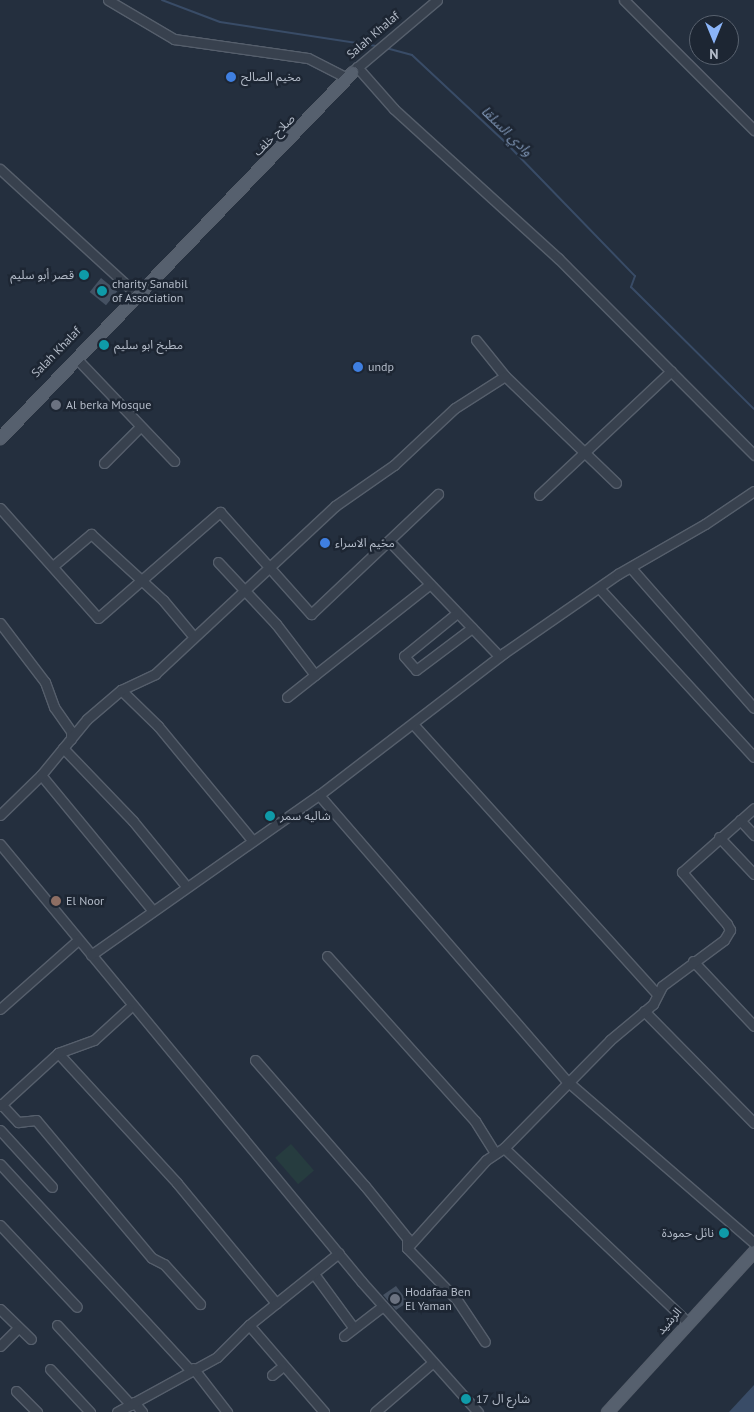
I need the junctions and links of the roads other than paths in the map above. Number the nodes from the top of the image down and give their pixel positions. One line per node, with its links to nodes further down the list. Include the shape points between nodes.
1 (108, 0): 4 (street, via 174,39 308,58)
2 (437, 0): 4 (street, Salah Khalaf)
3 (624, 0): 5 (street)
4 (351, 72): 7 (main road, صلاح خلف); 9 (main road, صلاح خلف); 10 (street, via 438,146)
5 (754, 130)
6 (0, 169): 7 (street)
7 (132, 290): 13 (main road, Salah Khalaf)
8 (476, 340): 11 (street)
9 (77, 359): 12 (street); 14 (main road, صلاح خلف)
10 (671, 370): 15 (street); 16 (street)
11 (505, 376): 15 (street); 28 (street, via 455,408 394,465 335,506)
12 (140, 427): 17 (street); 18 (street)
13 (0, 432)
14 (0, 438)
15 (586, 451): 19 (street); 22 (street)
16 (754, 455)
17 (174, 461)
18 (104, 463)
19 (616, 483)
20 (754, 491): 27 (street)
21 (438, 494): 24 (street)
22 (539, 495)
23 (0, 508): 26 (street)
24 (390, 542): 28 (street, via 311,614); 30 (street)
25 (218, 562): 32 (street)
26 (53, 566): 29 (street, via 91,534); 29 (street, via 98,618)
27 (631, 568): 31 (street); 41 (street)
28 (271, 570): 29 (street, via 220,512); 32 (street)
29 (139, 581): 36 (street, via 186,623)
30 (430, 584): 33 (street); 38 (street)
31 (599, 588): 37 (street); 45 (street)
32 (246, 593): 36 (street); 38 (street)
33 (457, 614): 35 (street); 35 (street, via 404,656 416,670)
34 (0, 623): 43 (street, via 45,682 54,707 71,731)
35 (472, 628): 37 (street)
36 (194, 637): 39 (street, via 155,674)
37 (499, 656): 42 (street)
38 (315, 675): 40 (street)
39 (121, 690): 43 (street, via 87,719); 53 (street, via 158,726)
40 (287, 697)
41 (754, 708)
42 (413, 724): 47 (street); 62 (street)
43 (71, 739): 44 (street)
44 (63, 748): 46 (street); 56 (street)
45 (754, 757)
46 (41, 775): 49 (street); 57 (street)
47 (319, 795): 53 (street); 69 (street)
48 (754, 808): 50 (street)
49 (0, 816)
50 (740, 820): 51 (street); 52 (street)
51 (754, 834)
52 (719, 837): 55 (street); 61 (street, via 682,872 730,930 724,940)
53 (252, 840): 56 (street)
54 (0, 844): 58 (street)
55 (754, 874)
56 (187, 887): 57 (street)
57 (153, 912): 59 (street)
58 (78, 940): 59 (street); 64 (street)
59 (91, 955): 81 (street)
60 (327, 956): 74 (street, via 475,1122)
61 (693, 961): 62 (street); 66 (street)
62 (657, 994): 65 (street)
63 (129, 1008): 67 (street, via 94,1040)
64 (0, 1009)
65 (644, 1011): 69 (street); 71 (street)
66 (754, 1026)
67 (58, 1053): 70 (street); 84 (street, via 178,1183)
68 (255, 1060): 79 (street, via 407,1238)
69 (567, 1081): 73 (street); 78 (street)
70 (1, 1105): 83 (street, via 18,1122 36,1120 152,1258 164,1264)
71 (754, 1123)
72 (0, 1130): 76 (street)
73 (504, 1148): 74 (street); 88 (street)
74 (495, 1153): 79 (street)
75 (0, 1164): 100 (street)
76 (52, 1187)
77 (0, 1226): 86 (street)
78 (754, 1243)
79 (407, 1248): 95 (street, via 457,1300)
80 (754, 1251): 88 (main road, الرشيد)
81 (339, 1253): 82 (street); 85 (street)
82 (314, 1274): 84 (street); 91 (street)
83 (200, 1304)
84 (276, 1304): 90 (street)
85 (383, 1306): 91 (street); 97 (street)
86 (77, 1308)
87 (0, 1310): 92 (street)
88 (686, 1321): 112 (main road, الرشيد)
89 (57, 1325): 103 (street)
90 (249, 1325): 98 (street); 100 (street, via 217,1357)
91 (353, 1327): 93 (street)
92 (18, 1328): 94 (street); 96 (street)
93 (344, 1336)
94 (31, 1339)
95 (485, 1342)
96 (0, 1346)
97 (432, 1363): 110 (street); 111 (street)
98 (282, 1367): 101 (street); 109 (street)
99 (50, 1369): 105 (street)
100 (191, 1369): 103 (street); 108 (street)
101 (272, 1375)
102 (16, 1391): 104 (street)
103 (133, 1403): 106 (street); 107 (street)
104 (37, 1412)
105 (90, 1412)
106 (118, 1412)
107 (142, 1412)
108 (227, 1412)
109 (324, 1412)
110 (375, 1412)
111 (478, 1412)
112 (607, 1412)

